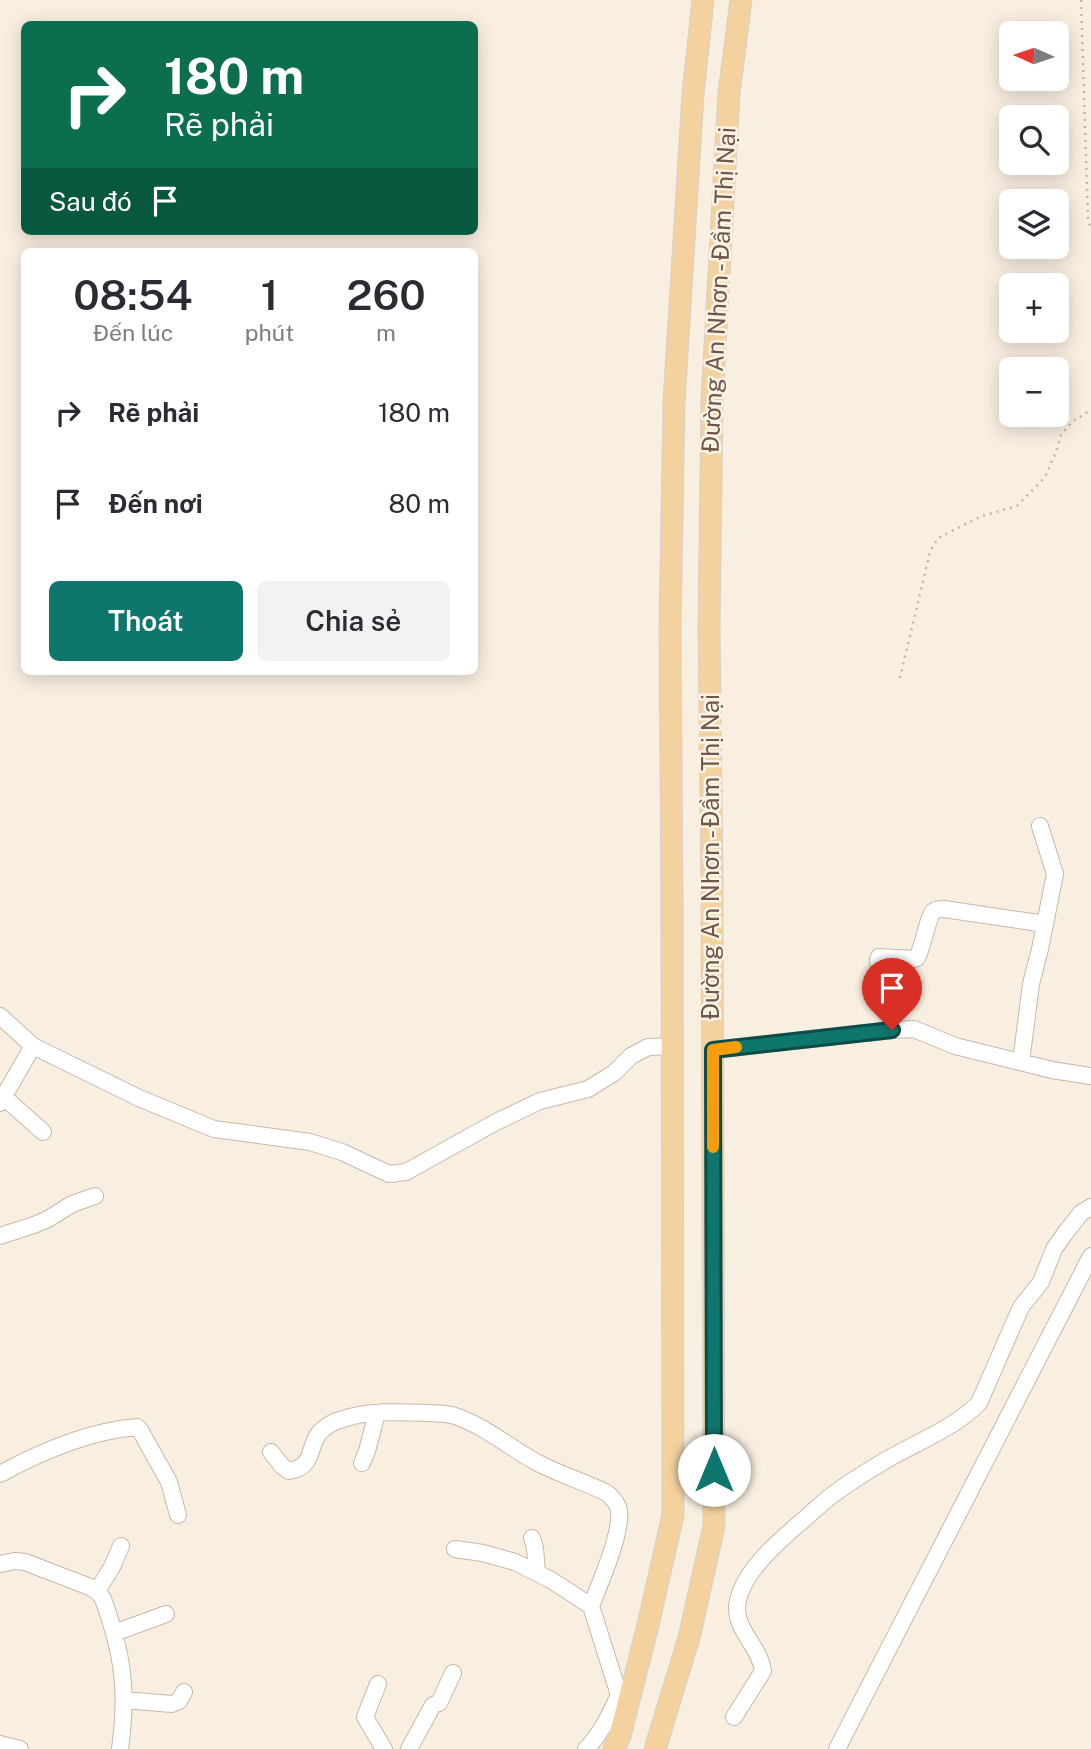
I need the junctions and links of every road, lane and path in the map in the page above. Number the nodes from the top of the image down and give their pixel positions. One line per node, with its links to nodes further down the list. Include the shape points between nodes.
1 (703, 0): 12 (main road, Đường An Nhơn - Đầm Thị Nại, via 674,402)
2 (741, 0): 13 (main road, Đường An Nhơn - Đầm Thị Nại, via 729,93 712,400)
3 (1081, 0): 4 (path)
4 (1091, 229)
5 (1091, 410): 6 (path, via 1061,435 1045,477 1017,506 982,516 938,538 930,552)
6 (900, 678)
7 (1040, 826): 8 (street, via 1055,874)
8 (1045, 924): 10 (street, via 935,909 917,958 877,959); 14 (street, via 1031,984)
9 (0, 1016): 11 (street)
10 (892, 1030): 13 (street); 14 (street, via 914,1029 955,1046)
11 (33, 1046): 12 (street, via 214,1129 310,1142 389,1174 406,1172 540,1101 588,1089 648,1047); 16 (street)
12 (672, 1046): 47 (main road, Đường An Nhơn - Đầm Thị Nại, via 673,1515)
13 (713, 1050): 48 (main road, Đường An Nhơn - Đầm Thị Nại, via 714,1526 689,1638)
14 (1021, 1062): 15 (street)
15 (1091, 1076)
16 (2, 1100): 17 (street)
17 (43, 1132)
18 (95, 1196): 20 (street)
19 (1091, 1206): 40 (street, via 1054,1249 1041,1282 1021,1307 979,1403 938,1434 836,1492 761,1560 747,1580 737,1611 763,1671)
20 (0, 1236)
21 (1091, 1256): 49 (street)
22 (377, 1413): 23 (street, via 330,1424 320,1432 311,1456 301,1467 289,1471); 24 (street); 33 (street, via 452,1415 540,1464 607,1493 617,1505 619,1521)
23 (271, 1452)
24 (362, 1463)
25 (0, 1474): 26 (street, via 90,1434 137,1427 169,1482)
26 (178, 1515)
27 (532, 1538): 31 (street)
28 (121, 1546): 32 (street)
29 (456, 1549): 31 (street, via 515,1562)
30 (0, 1564): 32 (street, via 25,1562)
31 (537, 1572): 33 (street)
32 (97, 1591): 35 (street)
33 (591, 1606): 46 (street, via 619,1695)
34 (166, 1614): 35 (street)
35 (114, 1633): 39 (street, via 121,1656)
36 (453, 1673): 45 (street)
37 (379, 1684): 44 (street, via 365,1717)
38 (184, 1692): 39 (street, via 172,1704)
39 (124, 1700): 43 (street)
40 (734, 1717)
41 (0, 1744): 42 (street)
42 (20, 1749)
43 (120, 1749)
44 (384, 1749)
45 (409, 1749)
46 (586, 1749)
47 (614, 1749)
48 (655, 1749)
49 (837, 1749)

